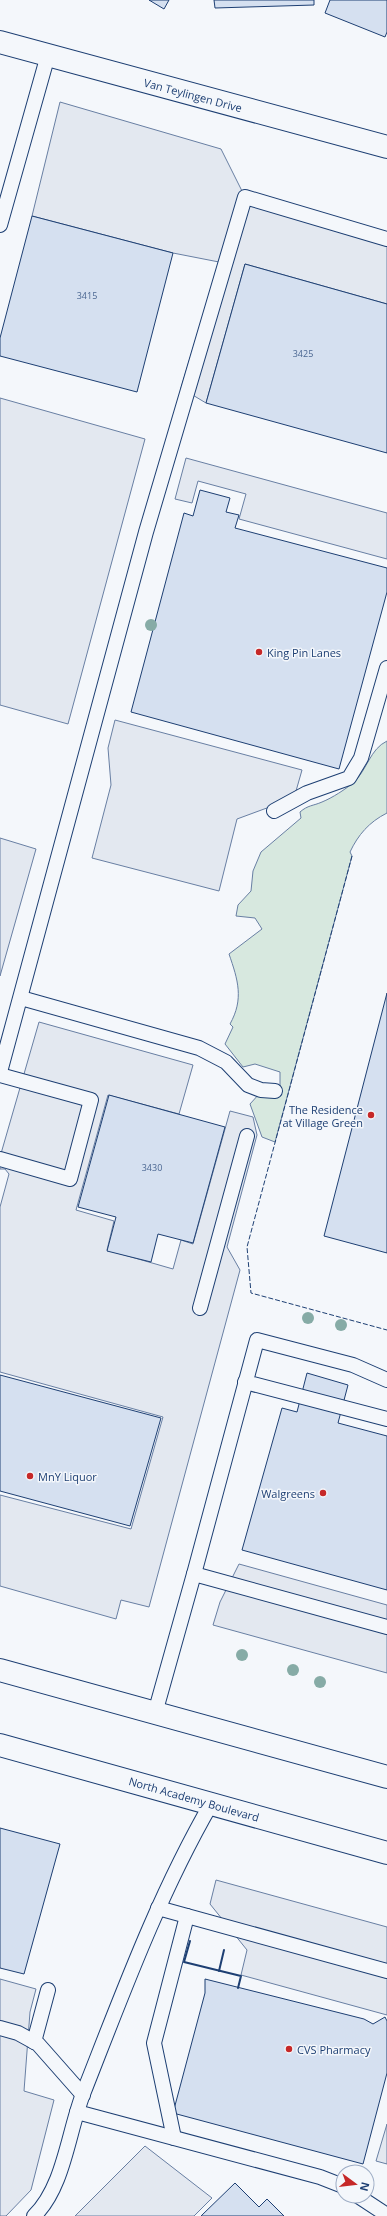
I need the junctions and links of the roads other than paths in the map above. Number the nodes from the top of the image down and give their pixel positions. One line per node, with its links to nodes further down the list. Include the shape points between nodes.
1 (0, 42): 2 (main road, Van Teylingen Drive)
2 (48, 55): 3 (main road, Van Teylingen Drive); 4 (lane)
3 (387, 147)
4 (0, 225)
5 (387, 239): 8 (lane, via 245,197 148,525)
6 (387, 668): 7 (lane, via 361,758 349,778 307,793)
7 (274, 812)
8 (21, 998): 9 (lane); 10 (lane, via 199,1048 226,1062 248,1085 261,1090)
9 (0, 1074): 12 (lane, via 91,1100 70,1179)
10 (275, 1091)
11 (247, 1136): 13 (lane)
12 (0, 1159)
13 (200, 1308)
14 (387, 1380): 15 (lane, via 353,1365 257,1340)
15 (245, 1382): 16 (lane); 17 (lane)
16 (387, 1419)
17 (194, 1574): 18 (lane); 20 (lane)
18 (387, 1627)
19 (0, 1670): 20 (main road)
20 (154, 1713): 22 (main road)
21 (0, 1745): 23 (main road, North Academy Boulevard)
22 (387, 1777)
23 (211, 1804): 24 (main road, North Academy Boulevard); 25 (lane, via 185,1849)
24 (387, 1853)
25 (158, 1908): 26 (lane); 31 (lane)
26 (188, 1916): 27 (lane); 33 (lane, via 154,2043)
27 (387, 1971)
28 (48, 1990): 30 (lane)
29 (0, 2028): 30 (lane, via 18,2033)
30 (34, 2042): 31 (lane)
31 (83, 2095): 32 (lane)
32 (77, 2112): 33 (lane); 37 (lane, via 55,2186)
33 (174, 2138): 34 (lane)
34 (335, 2183)
35 (370, 2204): 36 (lane)
36 (387, 2215)
37 (34, 2216)

